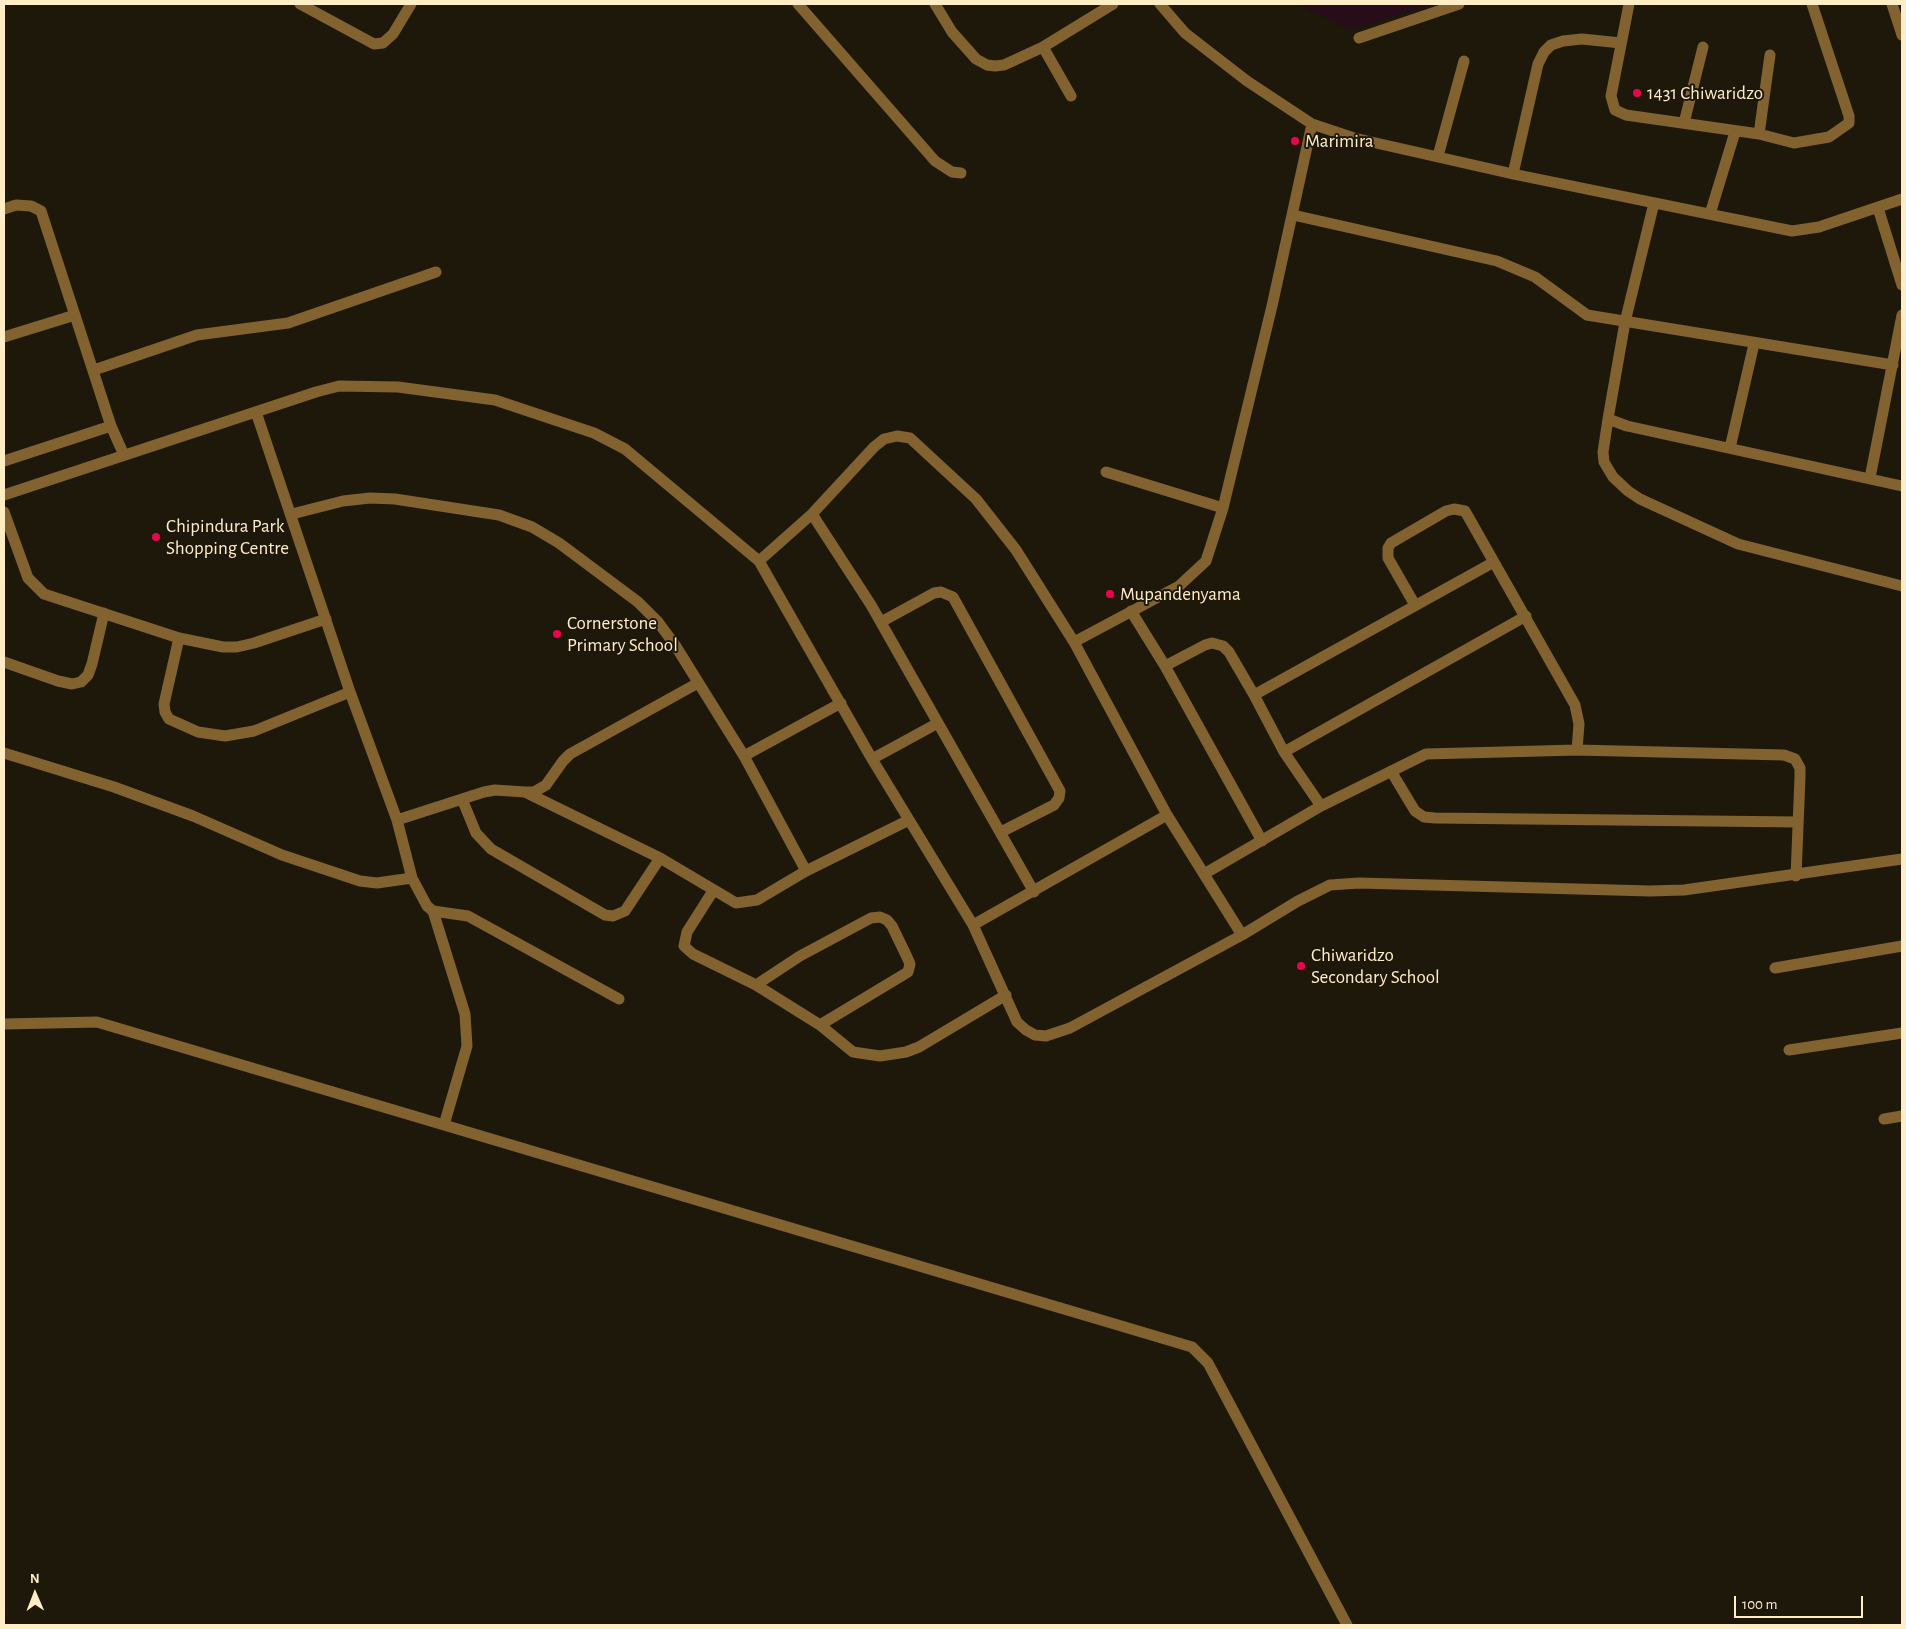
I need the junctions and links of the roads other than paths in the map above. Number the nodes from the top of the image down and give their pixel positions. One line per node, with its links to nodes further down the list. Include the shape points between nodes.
1 (300, 4): 2 (street, via 374,44 393,34)
2 (411, 4)
3 (798, 4): 24 (street, via 935,161 952,172)
4 (935, 4): 14 (street, via 952,32 976,59 987,65 1004,65)
5 (1113, 4): 14 (street)
6 (1160, 4): 20 (street, via 1185,33 1247,81)
7 (1459, 4): 12 (street)
8 (1629, 4): 13 (street)
9 (1812, 4): 22 (street, via 1849,122 1829,137 1794,143)
10 (1892, 4): 11 (street)
11 (1902, 35)
12 (1359, 38)
13 (1621, 43): 19 (street, via 1611,96 1615,110 1626,116); 25 (street, via 1572,40 1551,45 1544,52 1538,64)
14 (1043, 46): 18 (street)
15 (1703, 47): 19 (street)
16 (1770, 55): 22 (street)
17 (1464, 61): 23 (street)
18 (1071, 96)
19 (1684, 123): 21 (street)
20 (1312, 124): 23 (street, via 1354,138); 31 (street)
21 (1735, 132): 22 (street); 30 (street)
22 (1759, 134)
23 (1438, 156): 25 (street)
24 (961, 173)
25 (1513, 174): 27 (street)
26 (1902, 199): 28 (street)
27 (1654, 203): 30 (street); 36 (street)
28 (1878, 208): 30 (street, via 1804,230 1778,229); 33 (street)
29 (4, 209): 34 (street, via 16,205 31,206 41,211)
30 (1710, 214)
31 (1293, 215): 36 (street, via 1497,261 1534,277 1587,315); 51 (street)
32 (436, 272): 40 (street, via 288,322 197,335)
33 (1902, 285)
34 (74, 315): 37 (street); 40 (street)
35 (1902, 315): 39 (street)
36 (1625, 322): 38 (street); 42 (street)
37 (4, 337)
38 (1754, 344): 39 (street); 44 (street)
39 (1893, 365): 48 (street)
40 (94, 370): 43 (street)
41 (256, 412): 45 (street); 53 (street); 55 (street, via 339,386 398,387 494,400 594,433 625,449)
42 (1608, 419): 44 (street); 57 (street, via 1603,452 1608,470 1640,499 1738,544)
43 (111, 426): 45 (street); 46 (street)
44 (1730, 448): 48 (street)
45 (124, 455): 50 (street)
46 (4, 461)
47 (1106, 472): 51 (street)
48 (1870, 478): 49 (street)
49 (1902, 486)
50 (4, 495)
51 (1223, 508): 59 (street, via 1206,561 1196,573 1180,586)
52 (4, 512): 60 (street, via 28,578 36,587 44,594)
53 (292, 514): 62 (street); 68 (street, via 343,501 387,498 499,515 532,527 559,543 638,602 658,622)
54 (812, 514): 55 (street); 63 (street); 65 (street, via 879,443 897,436 910,438 976,499 994,521)
55 (759, 561): 71 (street)
56 (1494, 562): 58 (street); 58 (street, via 1464,511 1454,508 1446,511 1391,543 1388,548 1388,558); 61 (street)
57 (1902, 586)
58 (1415, 605): 70 (street)
59 (1131, 611): 65 (street); 67 (street)
60 (104, 613): 64 (street); 66 (street, via 92,664 82,682 58,681)
61 (1526, 616): 73 (street, via 1575,705 1579,724); 74 (street)
62 (326, 619): 64 (street, via 237,647 205,645); 69 (street)
63 (880, 622): 72 (street); 86 (street, via 934,593 953,597 1060,791 1054,805)
64 (179, 638): 69 (street, via 165,712 169,719 198,732 225,736 254,731)
65 (1074, 642): 82 (street)
66 (4, 662)
67 (1165, 666): 70 (street, via 1205,646 1217,644 1229,652); 87 (street)
68 (698, 683): 76 (street); 79 (street, via 570,754 546,785 534,792)
69 (350, 692): 83 (street)
70 (1254, 695): 74 (street)
71 (841, 703): 76 (street); 77 (street)
72 (938, 723): 77 (street); 86 (street)
73 (1577, 750): 78 (street, via 1426,754); 85 (street, via 1784,754 1795,760 1800,768)
74 (1284, 752): 81 (street)
75 (4, 753): 93 (street, via 114,787 193,816 282,855 360,881 377,883)
76 (744, 756): 90 (street)
77 (872, 759): 84 (street)
78 (1391, 770): 81 (street); 85 (street, via 1415,811 1434,818)
79 (525, 792): 80 (street, via 495,790); 88 (street)
80 (462, 799): 83 (street); 88 (street, via 476,833 491,849 605,915 613,916 625,911)
81 (1321, 806): 87 (street)
82 (1167, 815): 91 (street); 95 (street)
83 (397, 820): 93 (street)
84 (909, 820): 90 (street); 97 (street)
85 (1798, 822): 92 (street)
86 (1001, 832): 95 (street)
87 (1262, 840): 91 (street)
88 (660, 858): 94 (street)
89 (1902, 859): 92 (street)
90 (806, 871): 94 (street, via 757,900 744,903 736,903)
91 (1204, 874): 98 (street)
92 (1796, 876): 98 (street, via 1719,887 1650,892 1330,885)
93 (412, 878): 96 (street, via 427,906)
94 (713, 891): 101 (street, via 687,932 684,946 693,954)
95 (1034, 892): 97 (street)
96 (433, 910): 103 (street, via 468,916); 110 (street, via 465,1014 467,1046)
97 (973, 925): 102 (street)
98 (1242, 935): 102 (street, via 1057,1034 1035,1035 1026,1030 1018,1022)
99 (1902, 946): 100 (street)
100 (1775, 968)
101 (756, 985): 105 (street); 105 (street, via 800,956 871,918 887,920 910,964 908,972)
102 (1006, 995): 105 (street, via 919,1047 893,1056 853,1052)
103 (618, 999)
104 (4, 1024): 110 (street, via 97,1022)
105 (820, 1025)
106 (1902, 1033): 107 (street)
107 (1789, 1050)
108 (1902, 1116): 109 (street)
109 (1884, 1119)
110 (444, 1125): 111 (street, via 1192,1347 1208,1363)
111 (1347, 1625)

